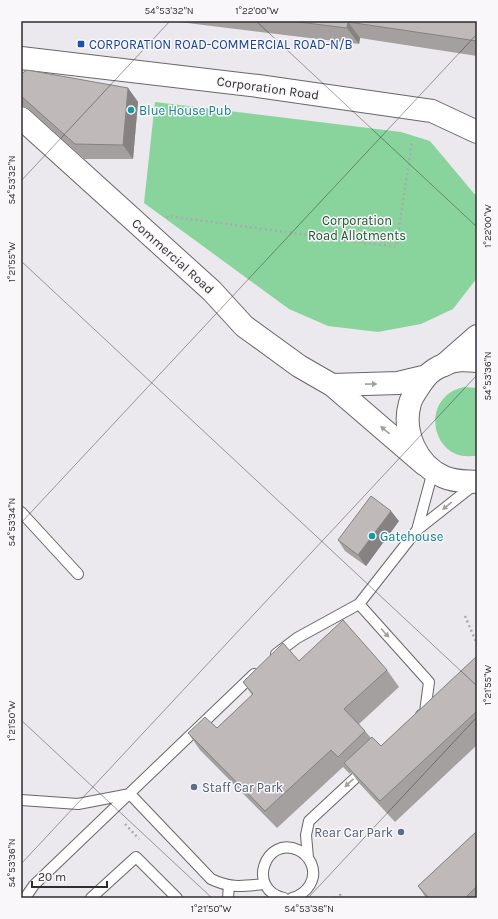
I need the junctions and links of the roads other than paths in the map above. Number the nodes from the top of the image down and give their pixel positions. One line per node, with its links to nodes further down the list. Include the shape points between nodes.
1 (21, 58): 3 (main road, Corporation Road, via 258,86 432,111)
2 (21, 118): 7 (main road, Commercial Road, via 212,291 244,326 299,366)
3 (477, 132)
4 (477, 336): 6 (main road)
5 (477, 361): 6 (main road, via 462,360)
6 (435, 370): 7 (main road, one-way to 6, via 398,384); 8 (main road, via 410,402 407,425 413,447)
7 (332, 385): 8 (main road, Commercial Road, one-way to 7)
8 (429, 468): 9 (main road, via 443,477 456,481); 11 (lane)
9 (477, 482): 11 (lane, one-way to 11)
10 (21, 512): 12 (lane)
11 (417, 530): 13 (lane)
12 (78, 574)
13 (360, 604): 14 (lane, via 297,638); 16 (lane, one-way to 16, via 429,682 425,712)
14 (271, 658)
15 (259, 669): 18 (lane)
16 (414, 722)
17 (369, 764): 20 (lane, one-way to 20, via 309,821 306,835)
18 (130, 794): 19 (lane, via 78,804); 22 (lane, via 211,879); 23 (lane, via 34,885)
19 (21, 800)
20 (308, 858): 21 (lane, via 294,849 278,850 266,860 263,868); 28 (lane, via 312,864 312,880 304,893)
21 (265, 884): 22 (lane); 27 (lane, via 273,894)
22 (229, 885): 26 (lane)
23 (25, 898)
24 (91, 898): 25 (lane, via 136,857)
25 (177, 898)
26 (228, 898)
27 (284, 898)
28 (292, 898)

